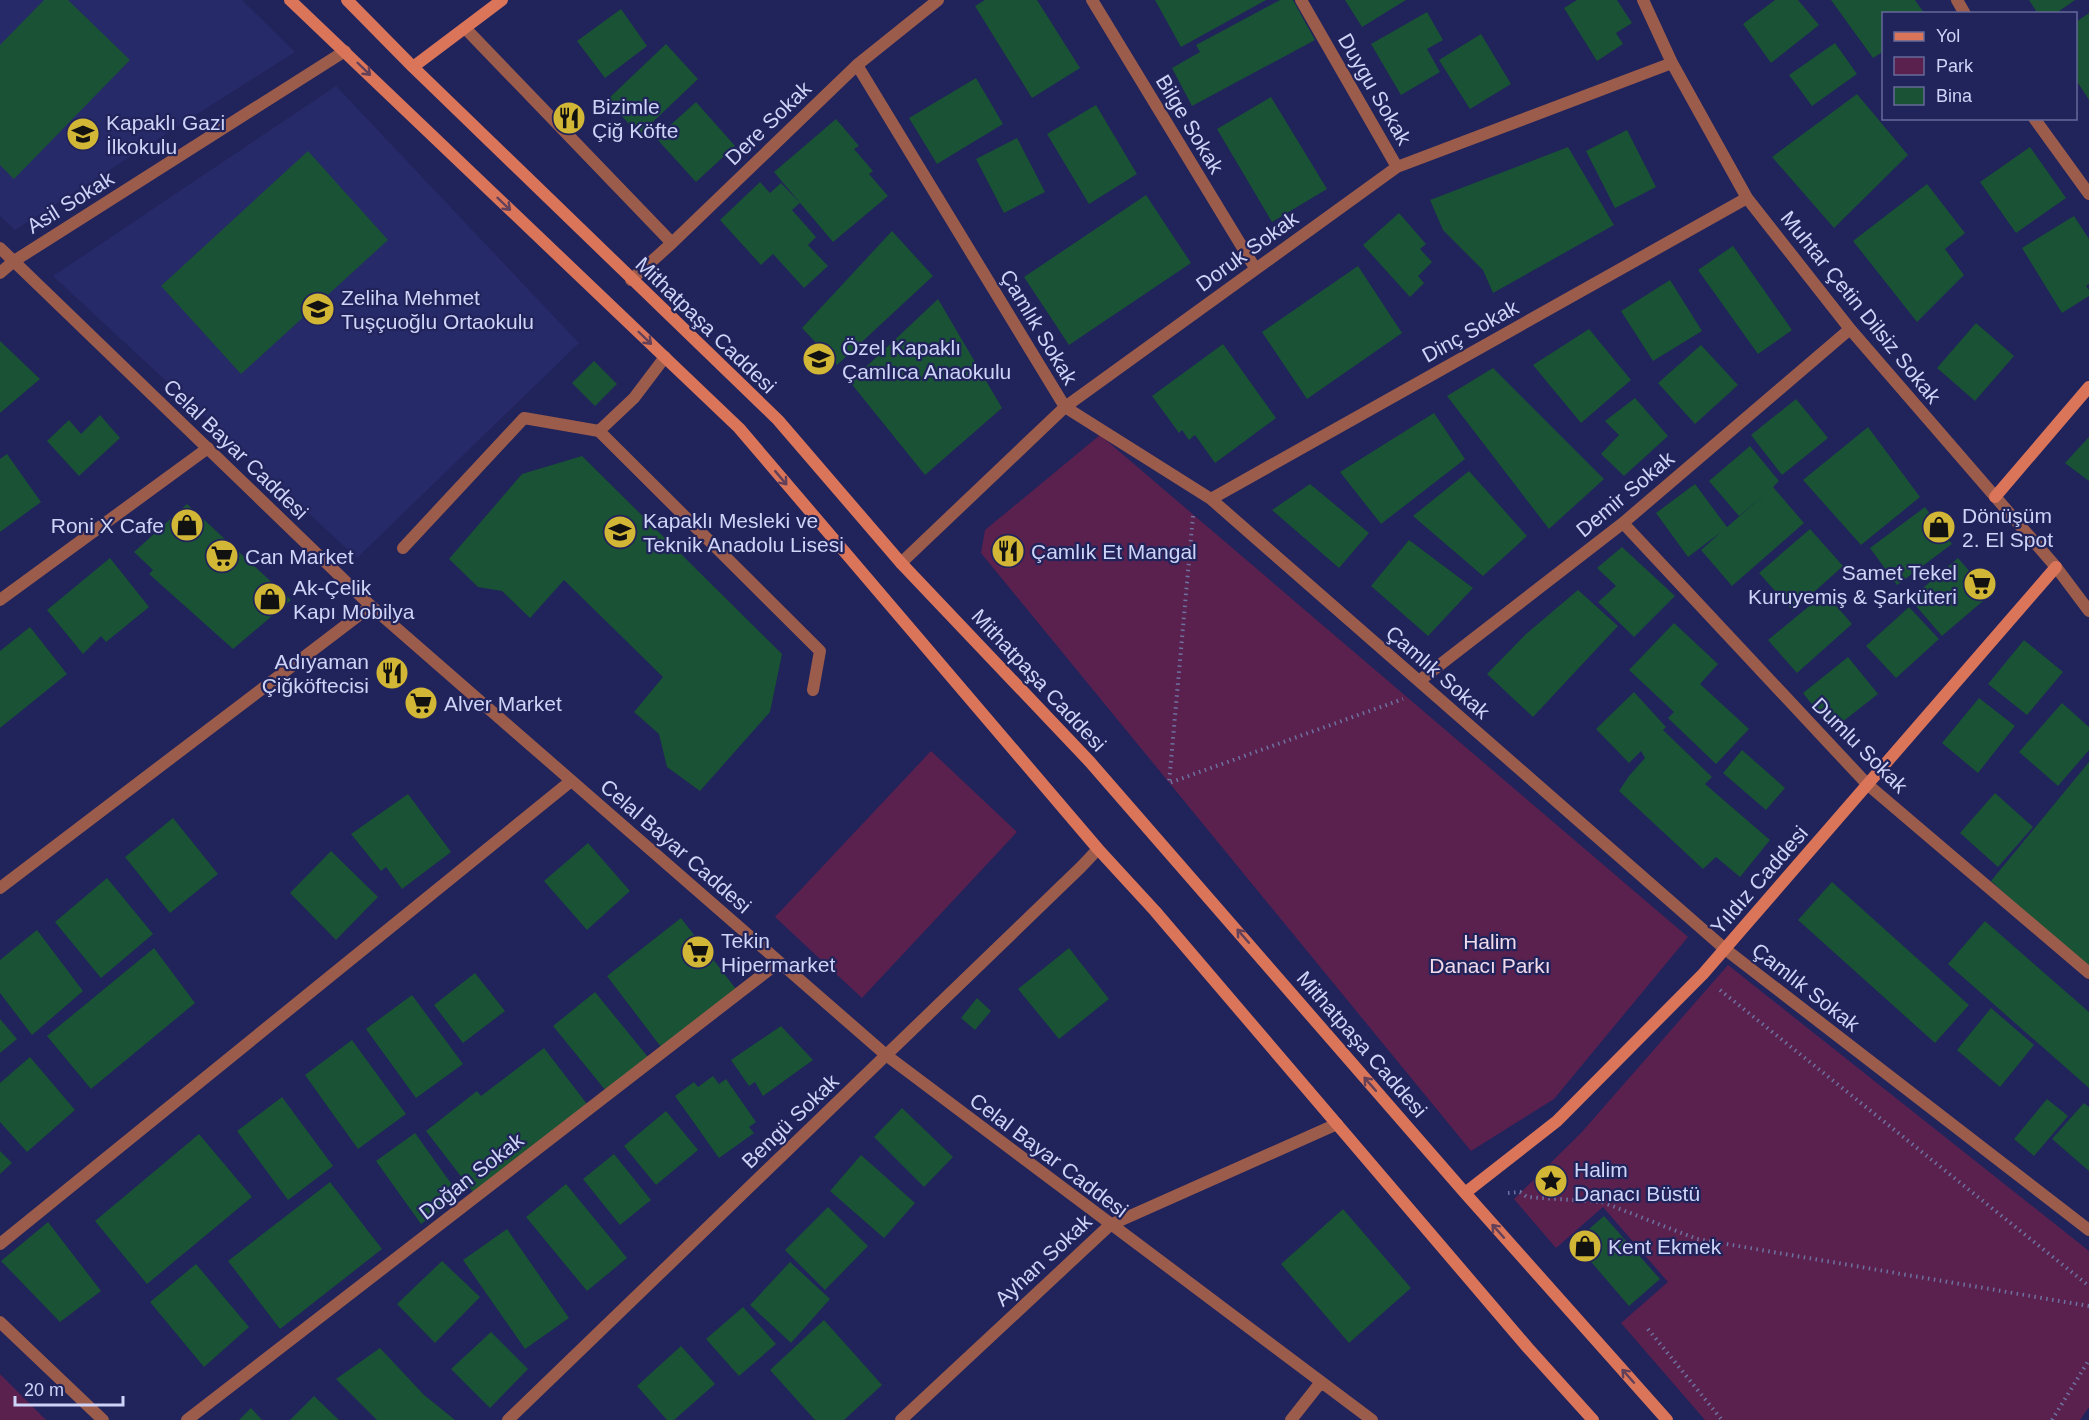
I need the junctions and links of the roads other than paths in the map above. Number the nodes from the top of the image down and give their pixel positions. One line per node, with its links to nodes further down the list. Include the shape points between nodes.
1 (290, 0): 9 (street)
2 (347, 0): 12 (street, Mithatpaşa Caddesi)
3 (502, 0): 8 (street)
4 (938, 0): 11 (street, Dere Sokak)
5 (1092, 0): 20 (street, Bilge Sokak)
6 (1301, 0): 14 (street, Duygu Sokak)
7 (1643, 0): 10 (street, Muhtar Çetin Dilsiz Sokak)
8 (465, 28): 12 (street); 17 (street)
9 (345, 51): 19 (street, Asil Sokak); 24 (street, one-way to 24)
10 (1672, 63): 14 (street, Doruk Sokak); 16 (street, Muhtar Çetin Dilsiz Sokak)
11 (856, 65): 17 (street, Dere Sokak); 26 (street, Çamlık Sokak)
12 (413, 67): 22 (street, Mithatpaşa Caddesi)
13 (2035, 120): 15 (street)
14 (1397, 167): 20 (street, Doruk Sokak)
15 (2089, 194)
16 (1747, 198): 23 (street, Muhtar Çetin Dilsiz Sokak); 30 (street, Dinç Sokak)
17 (672, 243): 22 (street, Dere Sokak)
18 (0, 248): 19 (street, Celal Bayar Caddesi)
19 (14, 261): 21 (street, Asil Sokak); 28 (street, Celal Bayar Caddesi)
20 (1255, 268): 26 (street, Doruk Sokak)
21 (0, 273)
22 (631, 280): 33 (street, Mithatpaşa Caddesi, via 778,420)
23 (1850, 329): 29 (street, Muhtar Çetin Dilsiz Sokak); 31 (street, Demir Sokak)
24 (665, 357): 27 (street, via 634,398); 42 (street, one-way to 42, via 739,428)
25 (2089, 387): 29 (street)
26 (1065, 407): 30 (street, Çamlık Sokak); 33 (street, Doruk Sokak)
27 (599, 431): 32 (street, via 524,418); 39 (street, via 820,651)
28 (208, 448): 35 (street); 36 (street, Celal Bayar Caddesi)
29 (1995, 497): 34 (street, Muhtar Çetin Dilsiz Sokak)
30 (1211, 498): 38 (street, Çamlık Sokak)
31 (1623, 523): 38 (street, Demir Sokak); 41 (street, Dumlu Sokak)
32 (403, 548)
33 (901, 563): 49 (street, Mithatpaşa Caddesi, one-way to 33, via 1098,771)
34 (2056, 567): 37 (street, Muhtar Çetin Dilsiz Sokak); 41 (street, Yıldız Caddesi)
35 (0, 600)
36 (371, 606): 40 (street, Celal Bayar Caddesi); 43 (street)
37 (2089, 611)
38 (1419, 681): 44 (street, Çamlık Sokak)
39 (813, 690)
40 (571, 781): 45 (street, Celal Bayar Caddesi); 52 (street)
41 (1867, 784): 44 (street, Yıldız Caddesi); 46 (street, Dumlu Sokak)
42 (1098, 849): 47 (street, Bengü Sokak); 48 (street)
43 (0, 888)
44 (1725, 949): 49 (street, Yıldız Caddesi, via 1557,1121); 51 (street, Çamlık Sokak)
45 (779, 962): 47 (street, Celal Bayar Caddesi); 56 (street, Doğan Sokak)
46 (2089, 973)
47 (886, 1055): 50 (street, Celal Bayar Caddesi); 57 (street, Bengü Sokak)
48 (1337, 1124): 50 (street, Ayhan Sokak); 61 (street)
49 (1465, 1193): 62 (street, Mithatpaşa Caddesi, one-way to 49)
50 (1110, 1225): 54 (street, Celal Bayar Caddesi); 58 (street, Ayhan Sokak)
51 (2089, 1230)
52 (0, 1244)
53 (0, 1322): 55 (street)
54 (1321, 1382): 59 (street); 60 (street, Celal Bayar Caddesi)
55 (103, 1420)
56 (187, 1420)
57 (508, 1420)
58 (901, 1420)
59 (1291, 1420)
60 (1372, 1420)
61 (1593, 1420)
62 (1667, 1420)

